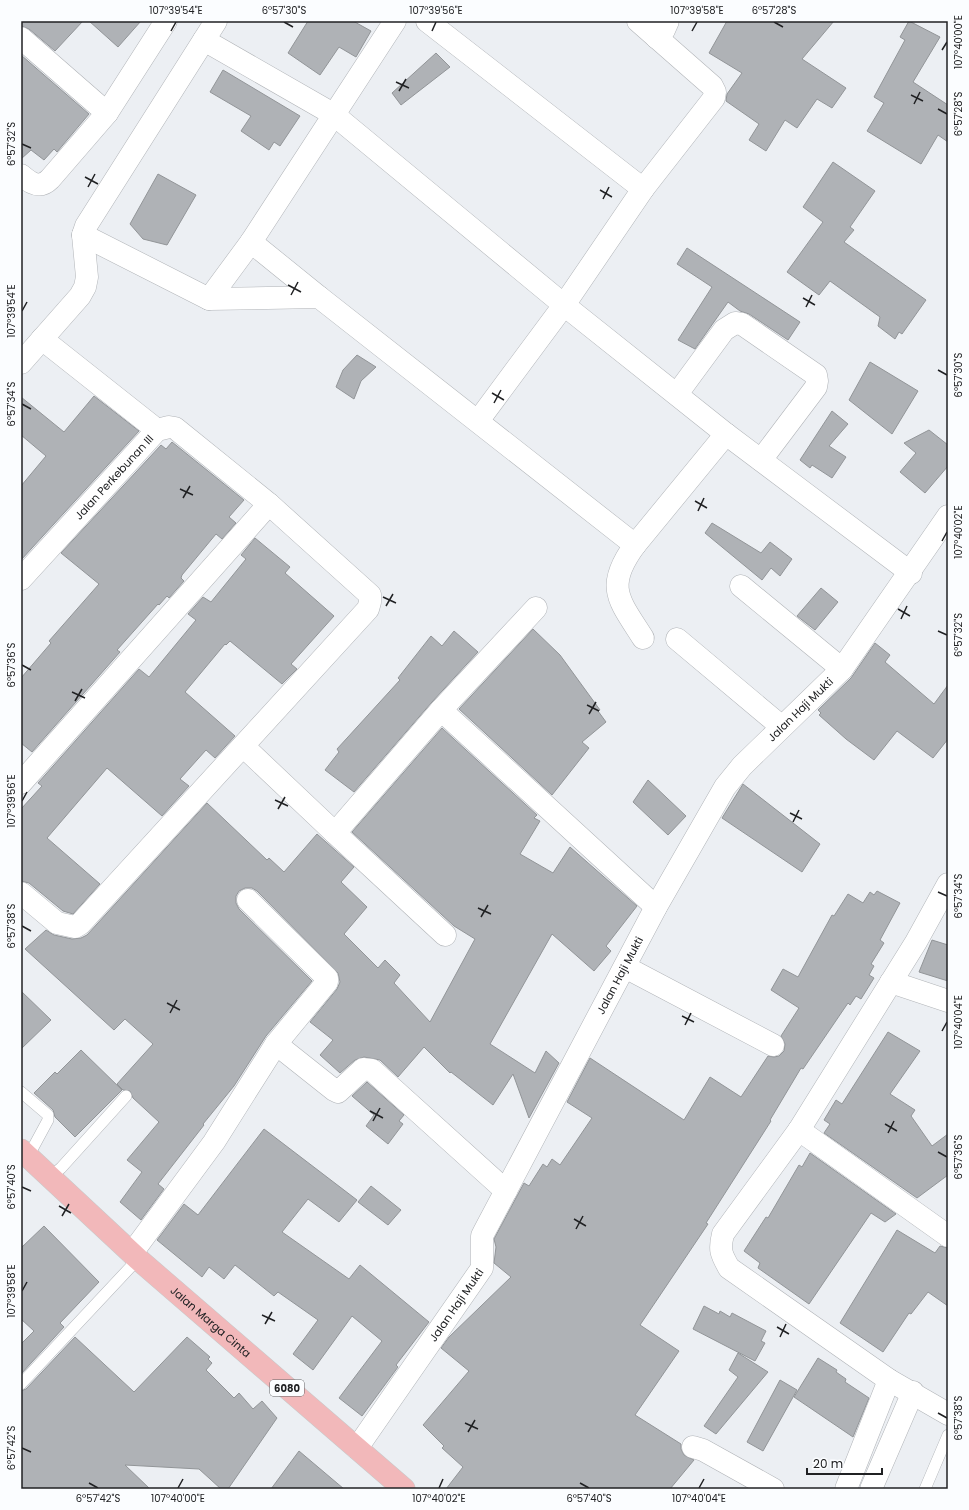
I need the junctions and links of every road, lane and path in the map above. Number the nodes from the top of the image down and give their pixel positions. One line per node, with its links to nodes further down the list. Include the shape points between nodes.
1 (166, 21): 9 (street)
2 (216, 21): 8 (street)
3 (394, 21): 10 (street)
4 (427, 21): 12 (street)
5 (638, 21): 6 (street)
6 (663, 30): 12 (street, via 715,92 714,98)
7 (21, 38): 9 (street)
8 (204, 40): 10 (street); 13 (street, via 86,226)
9 (107, 113): 11 (street, via 44,185 28,182)
10 (333, 114): 14 (street); 17 (street)
11 (21, 176)
12 (643, 189): 17 (street)
13 (83, 235): 16 (street); 18 (street, via 87,277 85,287)
14 (251, 242): 15 (street); 16 (street)
15 (320, 297): 16 (street); 21 (street)
16 (209, 299)
17 (564, 305): 20 (street); 21 (street)
18 (42, 340): 19 (street); 22 (street, Jalan Perkebunan III)
19 (21, 363)
20 (677, 394): 23 (street); 24 (street, via 724,330 735,323 742,324 816,375 816,387)
21 (478, 421): 27 (street)
22 (157, 430): 25 (street, via 175,428); 29 (street, Jalan Perkebunan III)
23 (726, 434): 24 (street); 27 (street)
24 (761, 460): 28 (street)
25 (269, 504): 37 (street, via 370,595 370,602 368,609); 38 (street)
26 (944, 530): 28 (street, Jalan Haji Mukti)
27 (635, 546): 32 (street, via 623,561 617,580 618,599)
28 (911, 572): 34 (street, Jalan Haji Mukti)
29 (21, 579)
30 (741, 586): 34 (street)
31 (536, 608): 35 (street)
32 (642, 638)
33 (677, 639): 36 (street)
34 (842, 669): 36 (street, Jalan Haji Mukti)
35 (441, 710): 39 (street); 43 (street)
36 (782, 727): 43 (street, Jalan Haji Mukti, via 742,766 726,787)
37 (243, 746): 39 (street); 42 (street, via 80,924 75,927 57,923)
38 (21, 783)
39 (335, 833): 44 (street)
40 (948, 884): 46 (street)
41 (248, 900): 48 (street, via 327,978 327,982)
42 (24, 903)
43 (656, 907): 45 (street, Jalan Haji Mukti)
44 (445, 934)
45 (625, 967): 49 (street); 55 (street, Jalan Haji Mukti)
46 (891, 982): 47 (street); 52 (street)
47 (948, 1001)
48 (276, 1044): 55 (street, via 338,1092 363,1069 372,1070); 57 (street, via 214,1142)
49 (773, 1045)
50 (21, 1092): 53 (lane, via 48,1115 48,1120)
51 (126, 1096): 54 (lane)
52 (799, 1130): 56 (street); 58 (street, via 723,1234 721,1255 729,1268)
53 (24, 1153): 54 (main road, Jalan Marga Cinta / 6080)
54 (50, 1177): 57 (main road, Jalan Marga Cinta / 6080)
55 (506, 1191): 64 (street, Jalan Haji Mukti, via 482,1236 482,1268)
56 (948, 1236)
57 (135, 1256): 59 (lane); 64 (main road, Jalan Marga Cinta / 6080)
58 (889, 1380): 60 (street); 67 (street)
59 (21, 1384)
60 (913, 1392): 61 (street); 68 (street)
61 (948, 1414)
62 (948, 1435): 69 (lane)
63 (693, 1447): 66 (street, via 704,1450)
64 (357, 1448): 65 (main road, Jalan Marga Cinta / 6080)
65 (404, 1489)
66 (773, 1489)
67 (846, 1489)
68 (871, 1489)
69 (925, 1489)

